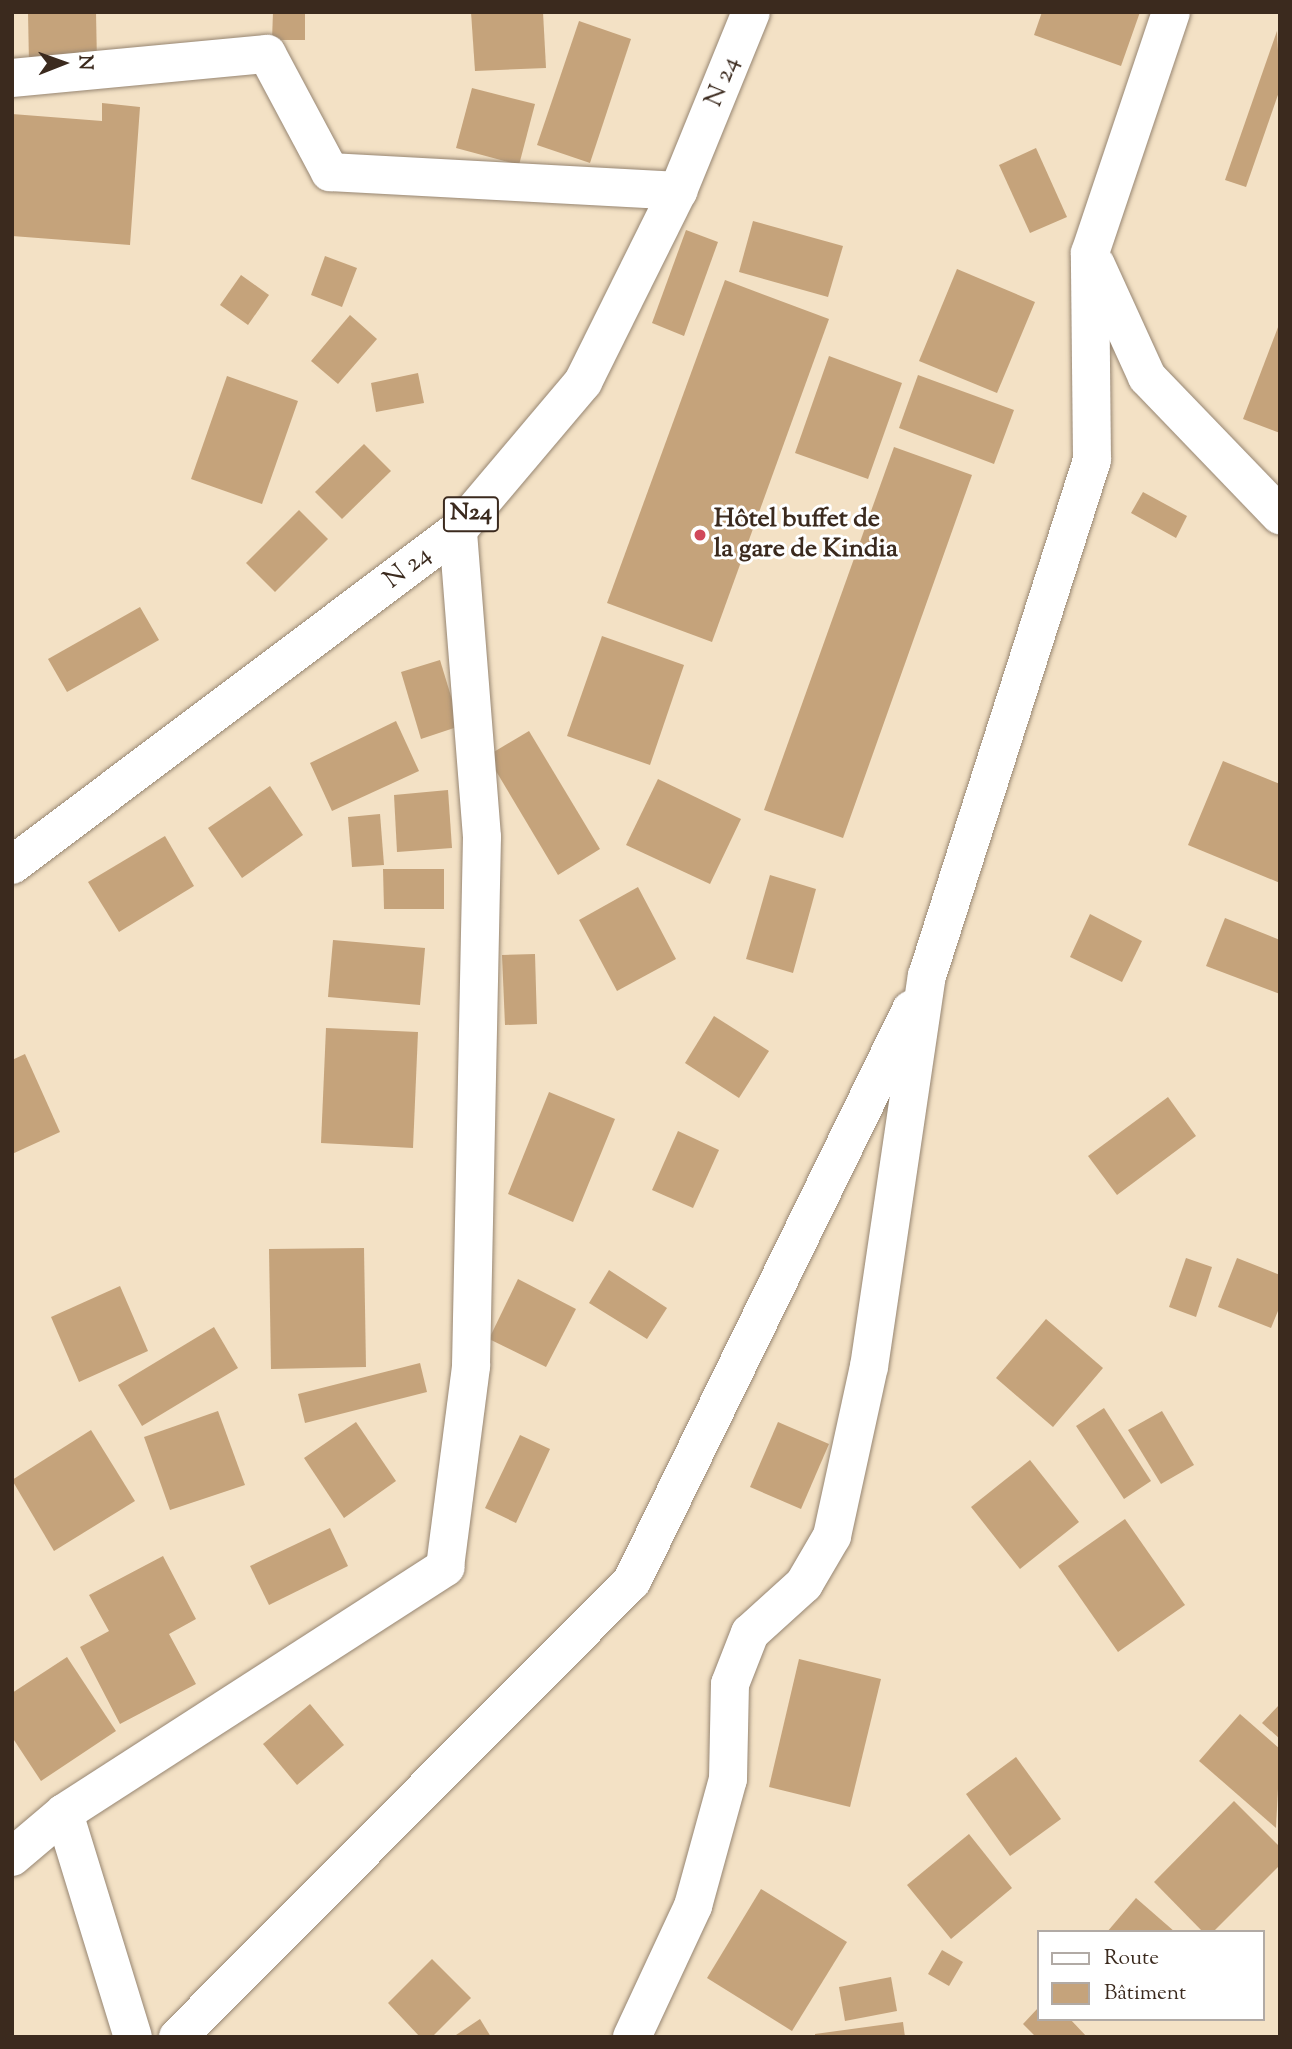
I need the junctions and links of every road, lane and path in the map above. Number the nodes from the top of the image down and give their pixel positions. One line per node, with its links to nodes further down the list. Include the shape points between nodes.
1 (751, 12): 4 (street, N 24 / N24)
2 (1171, 12): 5 (street)
3 (12, 78): 4 (street, via 267,54 330,172)
4 (678, 191): 7 (street, N 24 / N24, via 583,382)
5 (1090, 253): 6 (street, via 1147,377); 9 (street, via 1091,460)
6 (1280, 515)
7 (458, 530): 8 (street, N 24 / N24); 10 (street, via 482,837 471,1366 445,1567)
8 (12, 865)
9 (927, 976): 13 (street, via 632,1581); 14 (street, via 869,1367 832,1536 804,1584 750,1633 730,1684 728,1779 693,1906)
10 (64, 1812): 11 (street); 12 (street)
11 (12, 1857)
12 (133, 2037)
13 (178, 2037)
14 (632, 2037)

